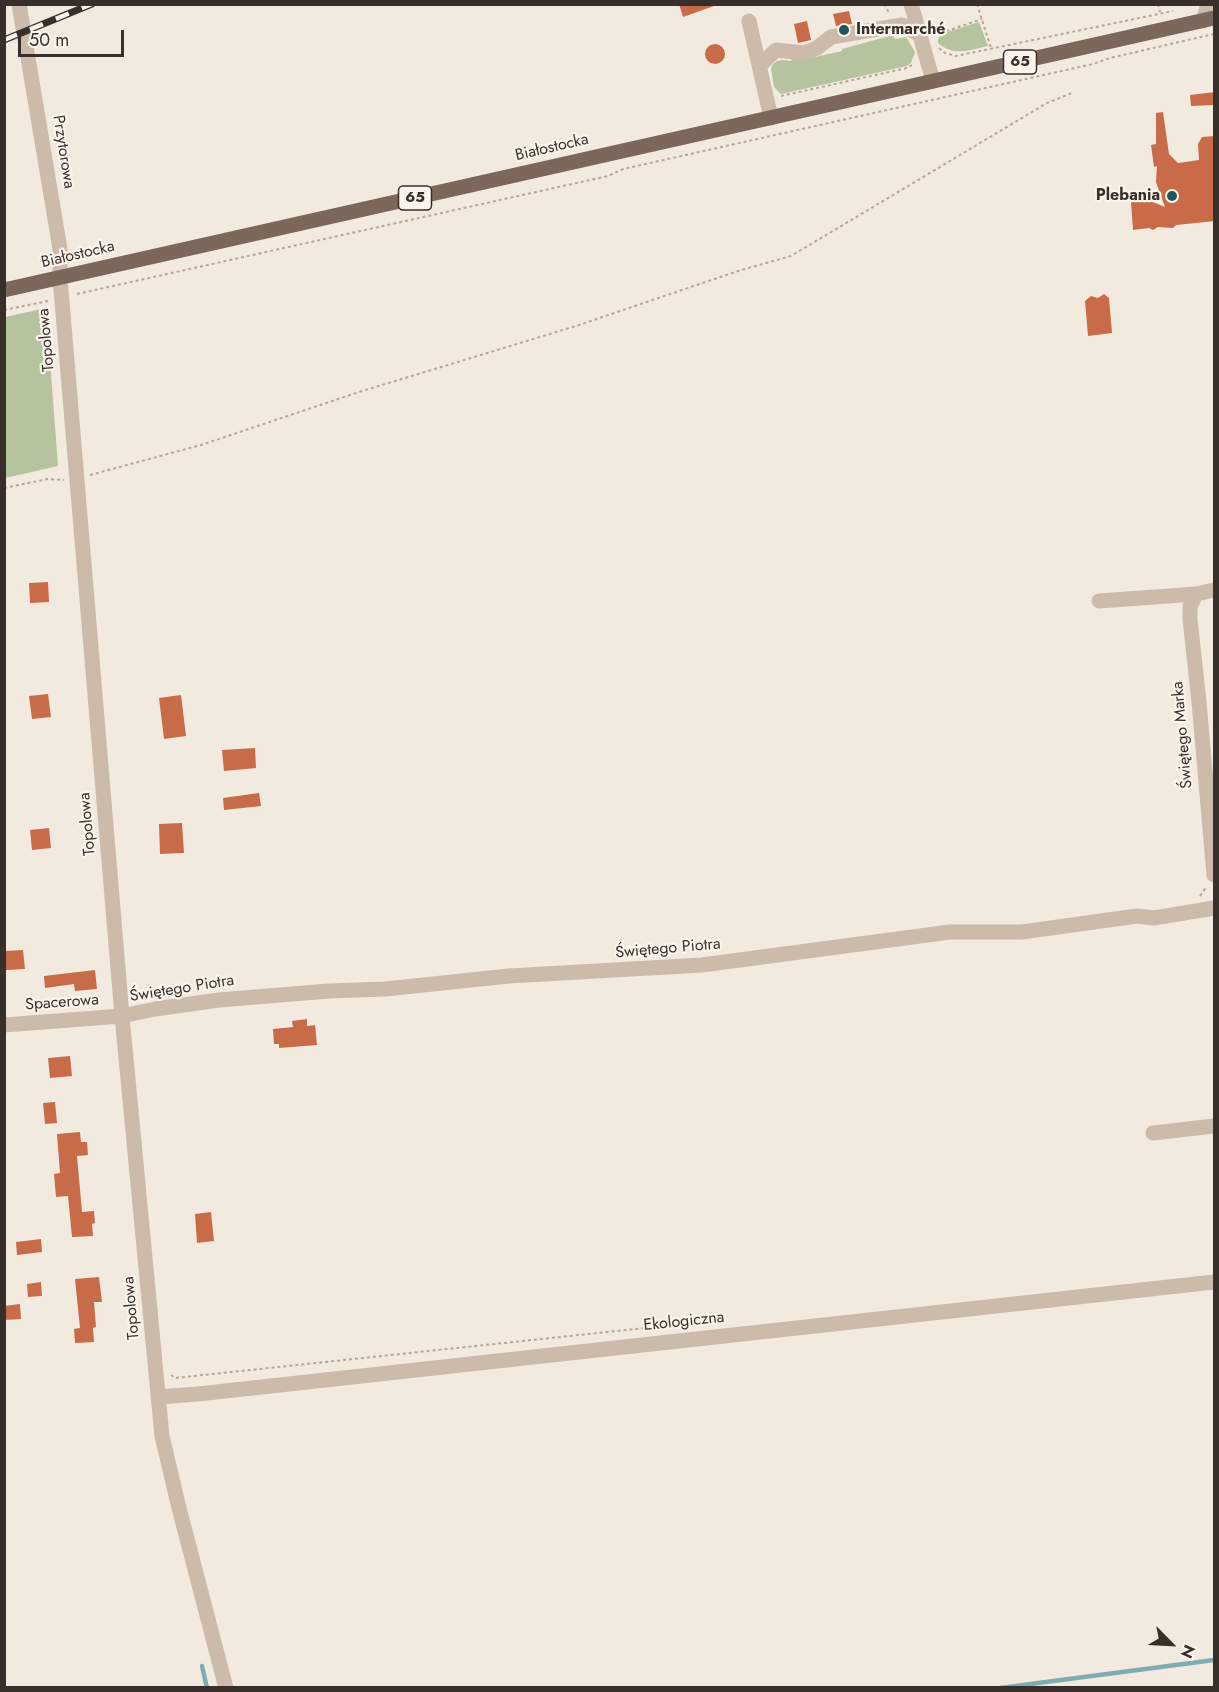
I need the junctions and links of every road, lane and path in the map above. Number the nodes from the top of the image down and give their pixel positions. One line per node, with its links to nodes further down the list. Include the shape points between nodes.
1 (19, 4): 21 (street, Przytorowa, via 60,249)
2 (884, 4): 7 (path)
3 (911, 4): 12 (street)
4 (977, 4): 8 (path)
5 (1208, 4): 9 (street)
6 (1184, 9): 14 (path)
7 (891, 16)
8 (982, 19): 12 (path); 14 (path)
9 (1209, 19): 17 (main road, Białostocka / 65)
10 (749, 21): 16 (street)
11 (1215, 34): 23 (path)
12 (926, 35): 16 (street, via 902,25 831,37 804,53 776,50); 17 (street)
13 (935, 44): 14 (path, via 956,56)
14 (991, 48)
15 (916, 58): 19 (path, via 907,68)
16 (759, 66): 20 (street)
17 (933, 81): 20 (main road, Białostocka / 65)
18 (1072, 93): 25 (path, via 1047,103 791,256 201,445)
19 (778, 95)
20 (771, 118): 21 (main road, Białostocka / 65)
21 (60, 278): 22 (main road, Białostocka / 65); 23 (street, Topolowa)
22 (4, 290)
23 (54, 303): 24 (path); 25 (street, Topolowa)
24 (4, 310)
25 (77, 479): 26 (path, via 48,479); 32 (street, Topolowa)
26 (4, 488)
27 (1215, 590): 28 (street)
28 (1197, 594): 29 (street); 30 (street, Świętego Marka, via 1190,619)
29 (1098, 601)
30 (1215, 875)
31 (1215, 908): 32 (street, Świętego Piotra, via 1022,932 950,932 702,965 219,1000)
32 (122, 1016): 33 (street, Spacerowa); 39 (street, Topolowa)
33 (4, 1025)
34 (1215, 1126): 35 (street)
35 (1153, 1133)
36 (1215, 1282): 39 (street, Ekologiczna)
37 (702, 1322): 38 (path)
38 (175, 1378)
39 (158, 1396): 40 (street, Topolowa, via 162,1436 176,1498)
40 (226, 1688)

